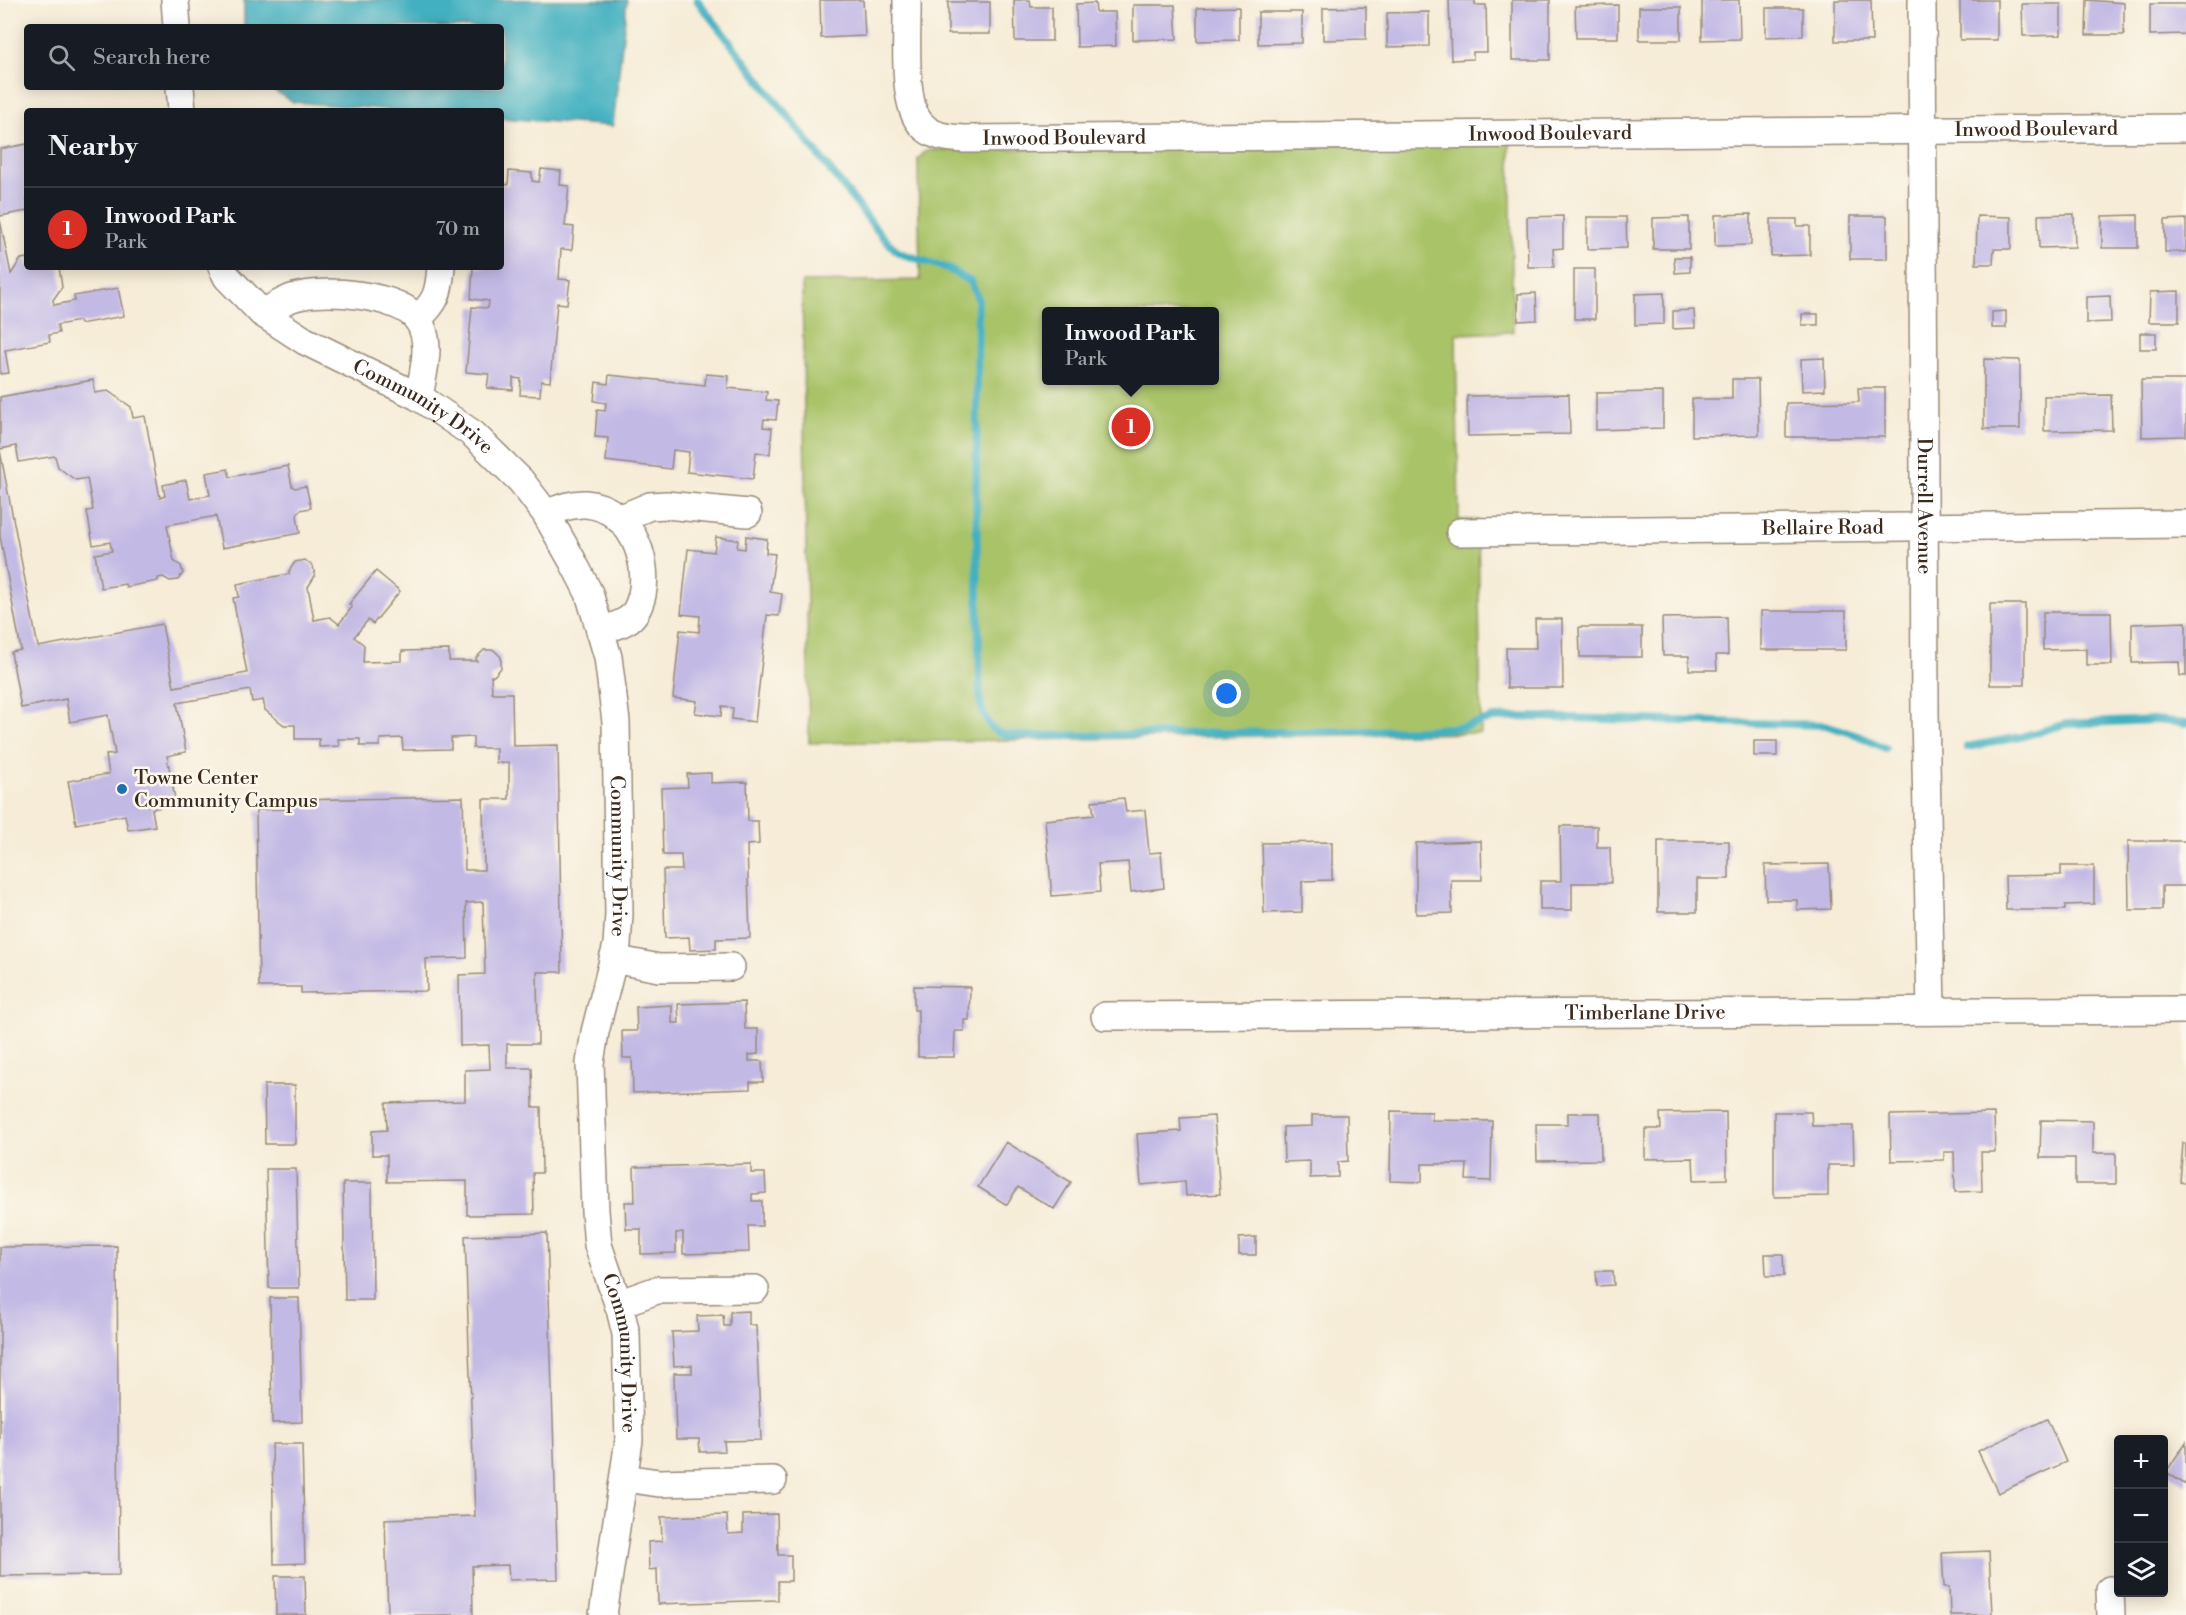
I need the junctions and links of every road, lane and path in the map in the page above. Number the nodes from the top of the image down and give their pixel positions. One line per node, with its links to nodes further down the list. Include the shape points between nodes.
1 (175, 0): 4 (street)
2 (907, 0): 8 (street, Inwood Boulevard, via 911,107 920,124 939,136 964,139)
3 (1922, 0): 8 (street, Durrell Avenue)
4 (177, 24)
5 (180, 90): 6 (street)
6 (182, 108)
7 (2186, 128): 8 (street, Inwood Boulevard)
8 (1922, 130): 18 (street, Durrell Avenue)
9 (224, 270): 11 (street, Community Drive)
10 (441, 270): 12 (street, via 439,291 430,308)
11 (262, 314): 12 (street, via 295,297 314,293 380,298); 13 (street, Community Drive, via 305,341)
12 (417, 319): 13 (street, via 426,353)
13 (419, 396): 15 (street, Community Drive, via 474,434 521,481)
14 (748, 513): 16 (street, via 666,505 650,506)
15 (546, 514): 16 (street, via 568,505 586,504 601,507); 20 (street, Community Drive, via 588,594)
16 (619, 519): 20 (street, via 639,547 644,566 641,602 622,623)
17 (2186, 524): 18 (street, Bellaire Road)
18 (1925, 527): 19 (street, Bellaire Road); 24 (street, Durrell Avenue)
19 (1460, 532)
20 (600, 631): 21 (street, Community Drive, via 608,657 616,722 619,914)
21 (613, 959): 22 (street, via 658,968); 27 (street, Community Drive, via 590,1063 598,1245)
22 (731, 967)
23 (2186, 1010): 24 (street, Timberlane Drive)
24 (1930, 1011): 25 (street, Timberlane Drive)
25 (1105, 1016)
26 (755, 1289): 27 (street, via 657,1290)
27 (618, 1304): 28 (street, Community Drive, via 628,1363 629,1440)
28 (624, 1478): 29 (street, via 659,1483); 30 (street, Community Drive)
29 (773, 1480)
30 (603, 1615)

